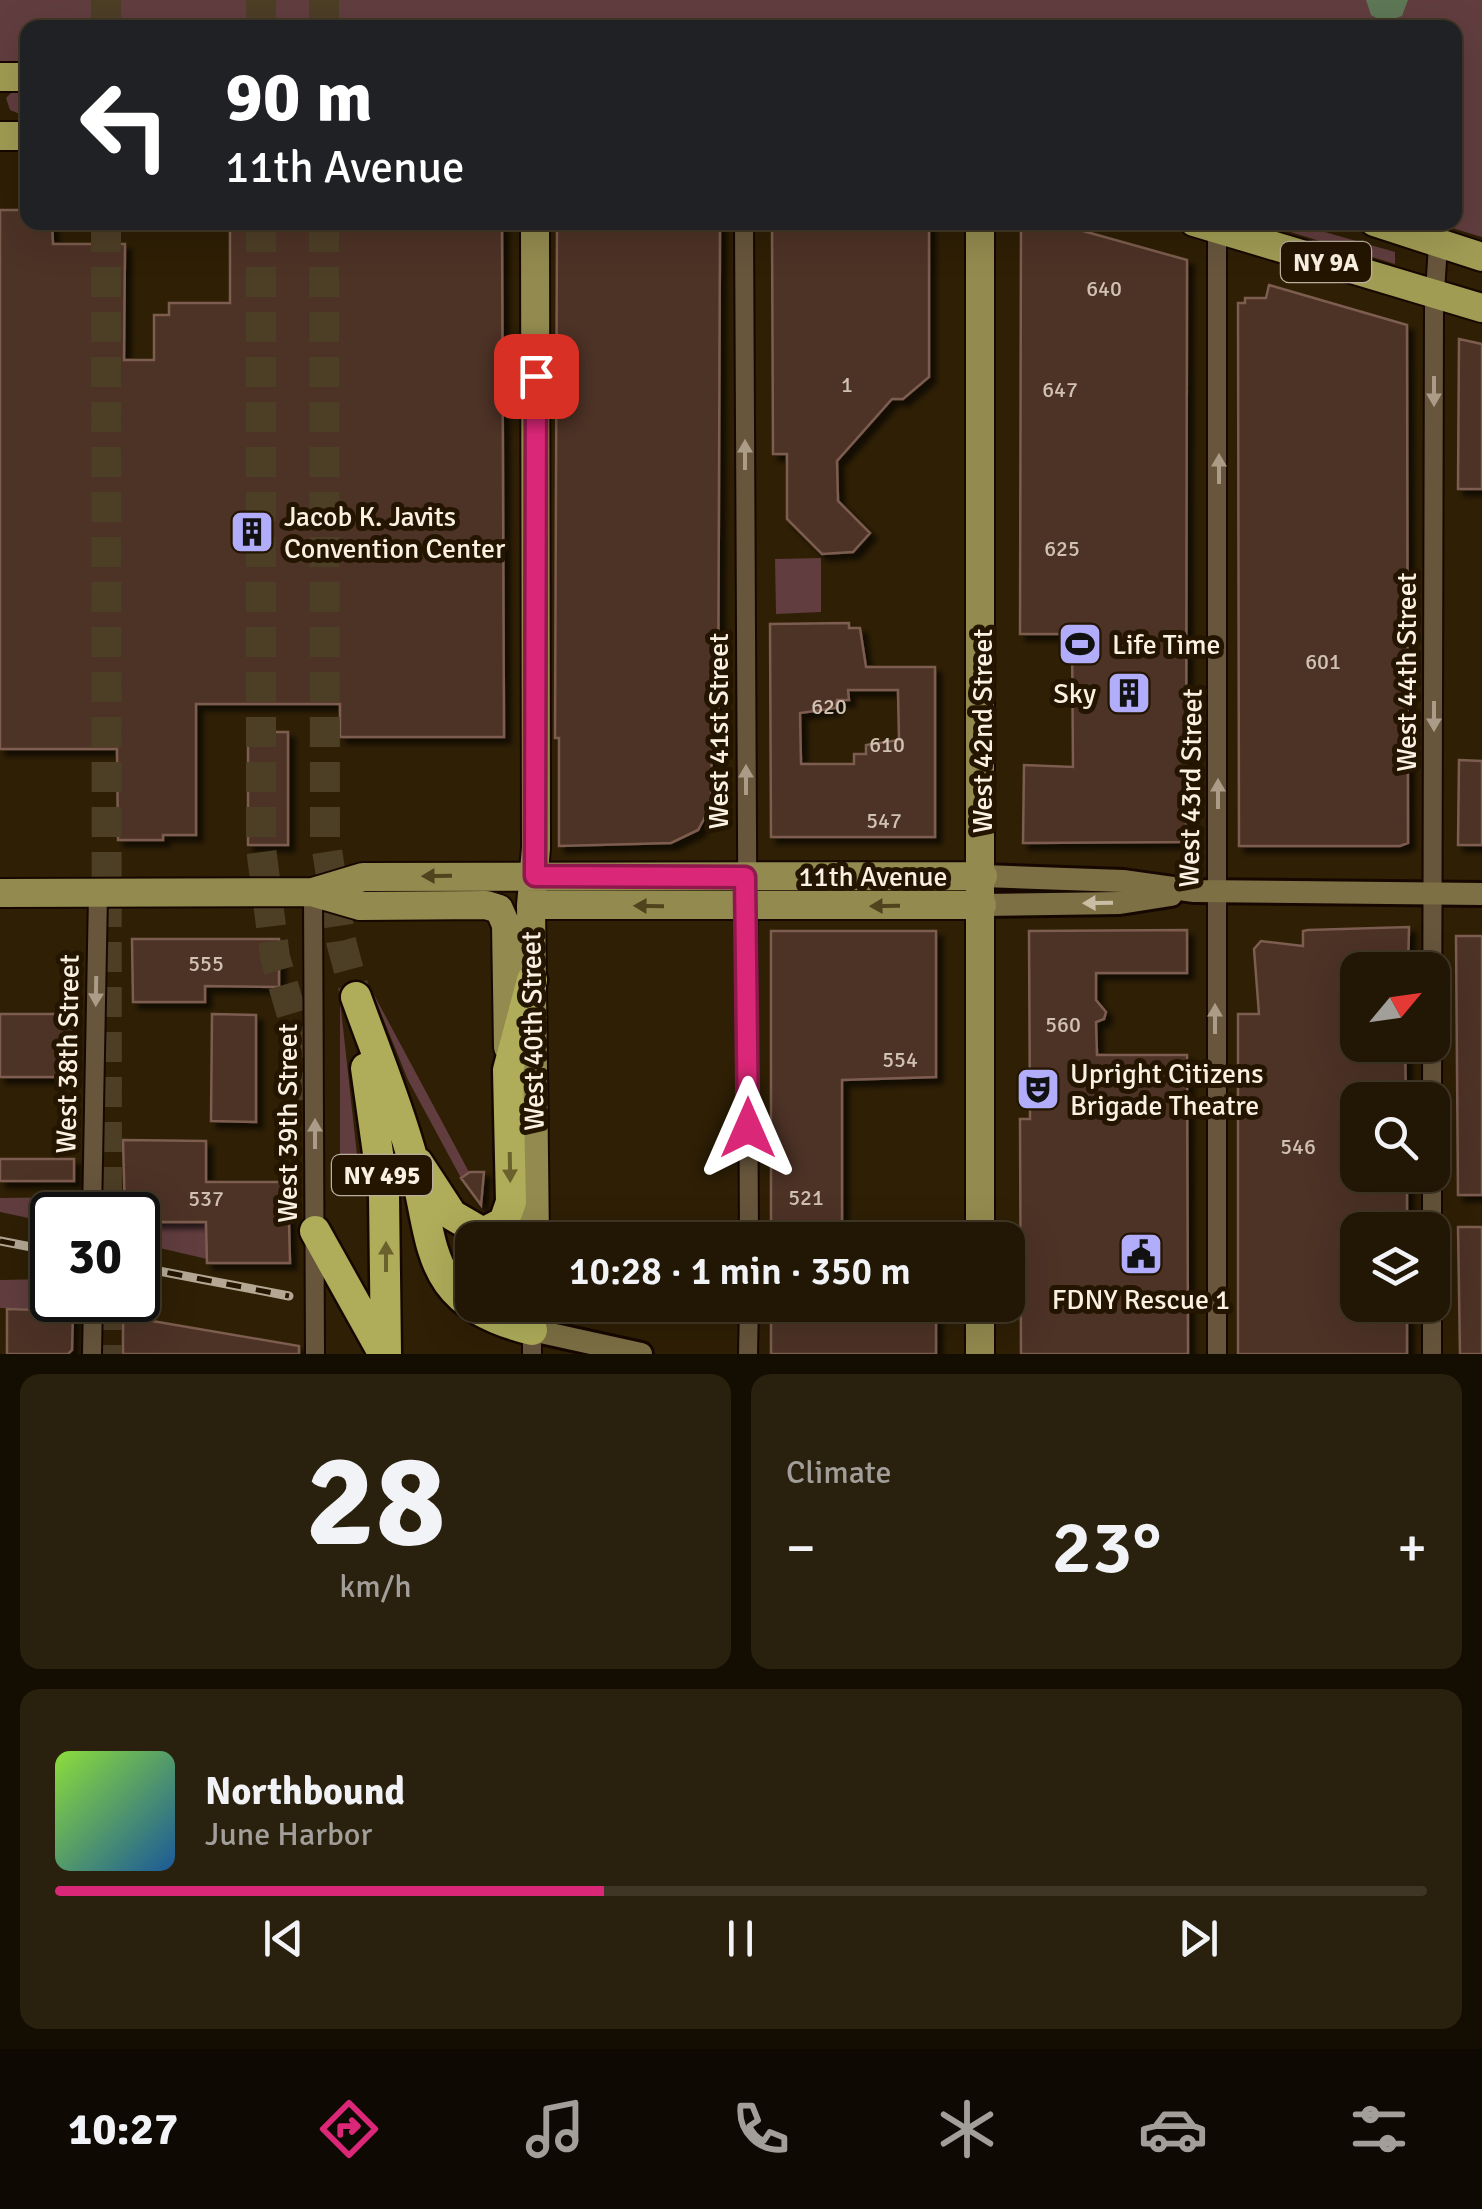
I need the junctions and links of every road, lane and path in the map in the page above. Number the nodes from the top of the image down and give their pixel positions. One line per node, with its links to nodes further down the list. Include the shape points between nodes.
1 (535, 230): 11 (main road, West 40th Street)
2 (744, 230): 13 (street, West 41st Street, one-way to 2)
3 (980, 230): 12 (main road, West 42nd Street)
4 (1210, 230): 14 (street, West 43rd Street, one-way to 4)
5 (1226, 230): 9 (highway, NY 9A)
6 (1396, 230): 7 (highway, NY 9A)
7 (1438, 245): 8 (highway, NY 9A); 9 (street, West 44th Street)
8 (1482, 257)
9 (1434, 293): 10 (highway, NY 9A); 18 (street, West 44th Street, one-way to 18)
10 (1482, 308)
11 (535, 876): 13 (main road, 11th Avenue); 15 (main road, 11th Avenue, one-way to 15, via 363,877); 20 (main road, West 40th Street)
12 (983, 876): 13 (main road, 11th Avenue); 14 (main road, 11th Avenue); 21 (main road, West 42nd Street)
13 (745, 877): 22 (street, West 41st Street)
14 (1205, 891): 18 (main road, 11th Avenue); 21 (main road, 11th Avenue, one-way to 21, via 1120,903); 44 (street, West 43rd Street, one-way to 14)
15 (313, 892): 17 (main road, 11th Avenue); 23 (main road, 11th Avenue, via 360,906 486,904); 32 (street, West 39th Street, one-way to 15)
16 (0, 893): 17 (main road, 11th Avenue)
17 (98, 894): 28 (street, West 38th Street, one-way to 28)
18 (1432, 894): 19 (main road, 11th Avenue); 26 (street, West 44th Street)
19 (1482, 894)
20 (531, 905): 22 (main road, 11th Avenue, one-way to 20); 24 (main road, West 40th Street)
21 (982, 905): 22 (main road, 11th Avenue, one-way to 22); 31 (main road, West 42nd Street)
22 (746, 908): 30 (street, West 41st Street)
23 (503, 914): 25 (main road, West 40th Street)
24 (532, 980): 25 (highway); 29 (main road, West 40th Street)
25 (508, 1070): 27 (highway, one-way to 27, via 511,1202 497,1228 483,1233 460,1223)
26 (1432, 1082)
27 (411, 1152): 37 (highway, via 424,1228 442,1274 475,1308); 40 (highway, NY 495, one-way to 27, via 383,1182 356,997)
28 (92, 1192)
29 (534, 1222)
30 (749, 1222)
31 (980, 1222)
32 (315, 1231): 39 (street, West 39th Street); 40 (highway)
33 (92, 1322): 38 (street)
34 (749, 1322): 42 (street)
35 (980, 1322): 43 (main road)
36 (1432, 1322): 45 (street)
37 (533, 1330): 41 (main road)
38 (92, 1354)
39 (314, 1354)
40 (385, 1354)
41 (641, 1354)
42 (748, 1354)
43 (980, 1354)
44 (1217, 1354)
45 (1432, 1354)

